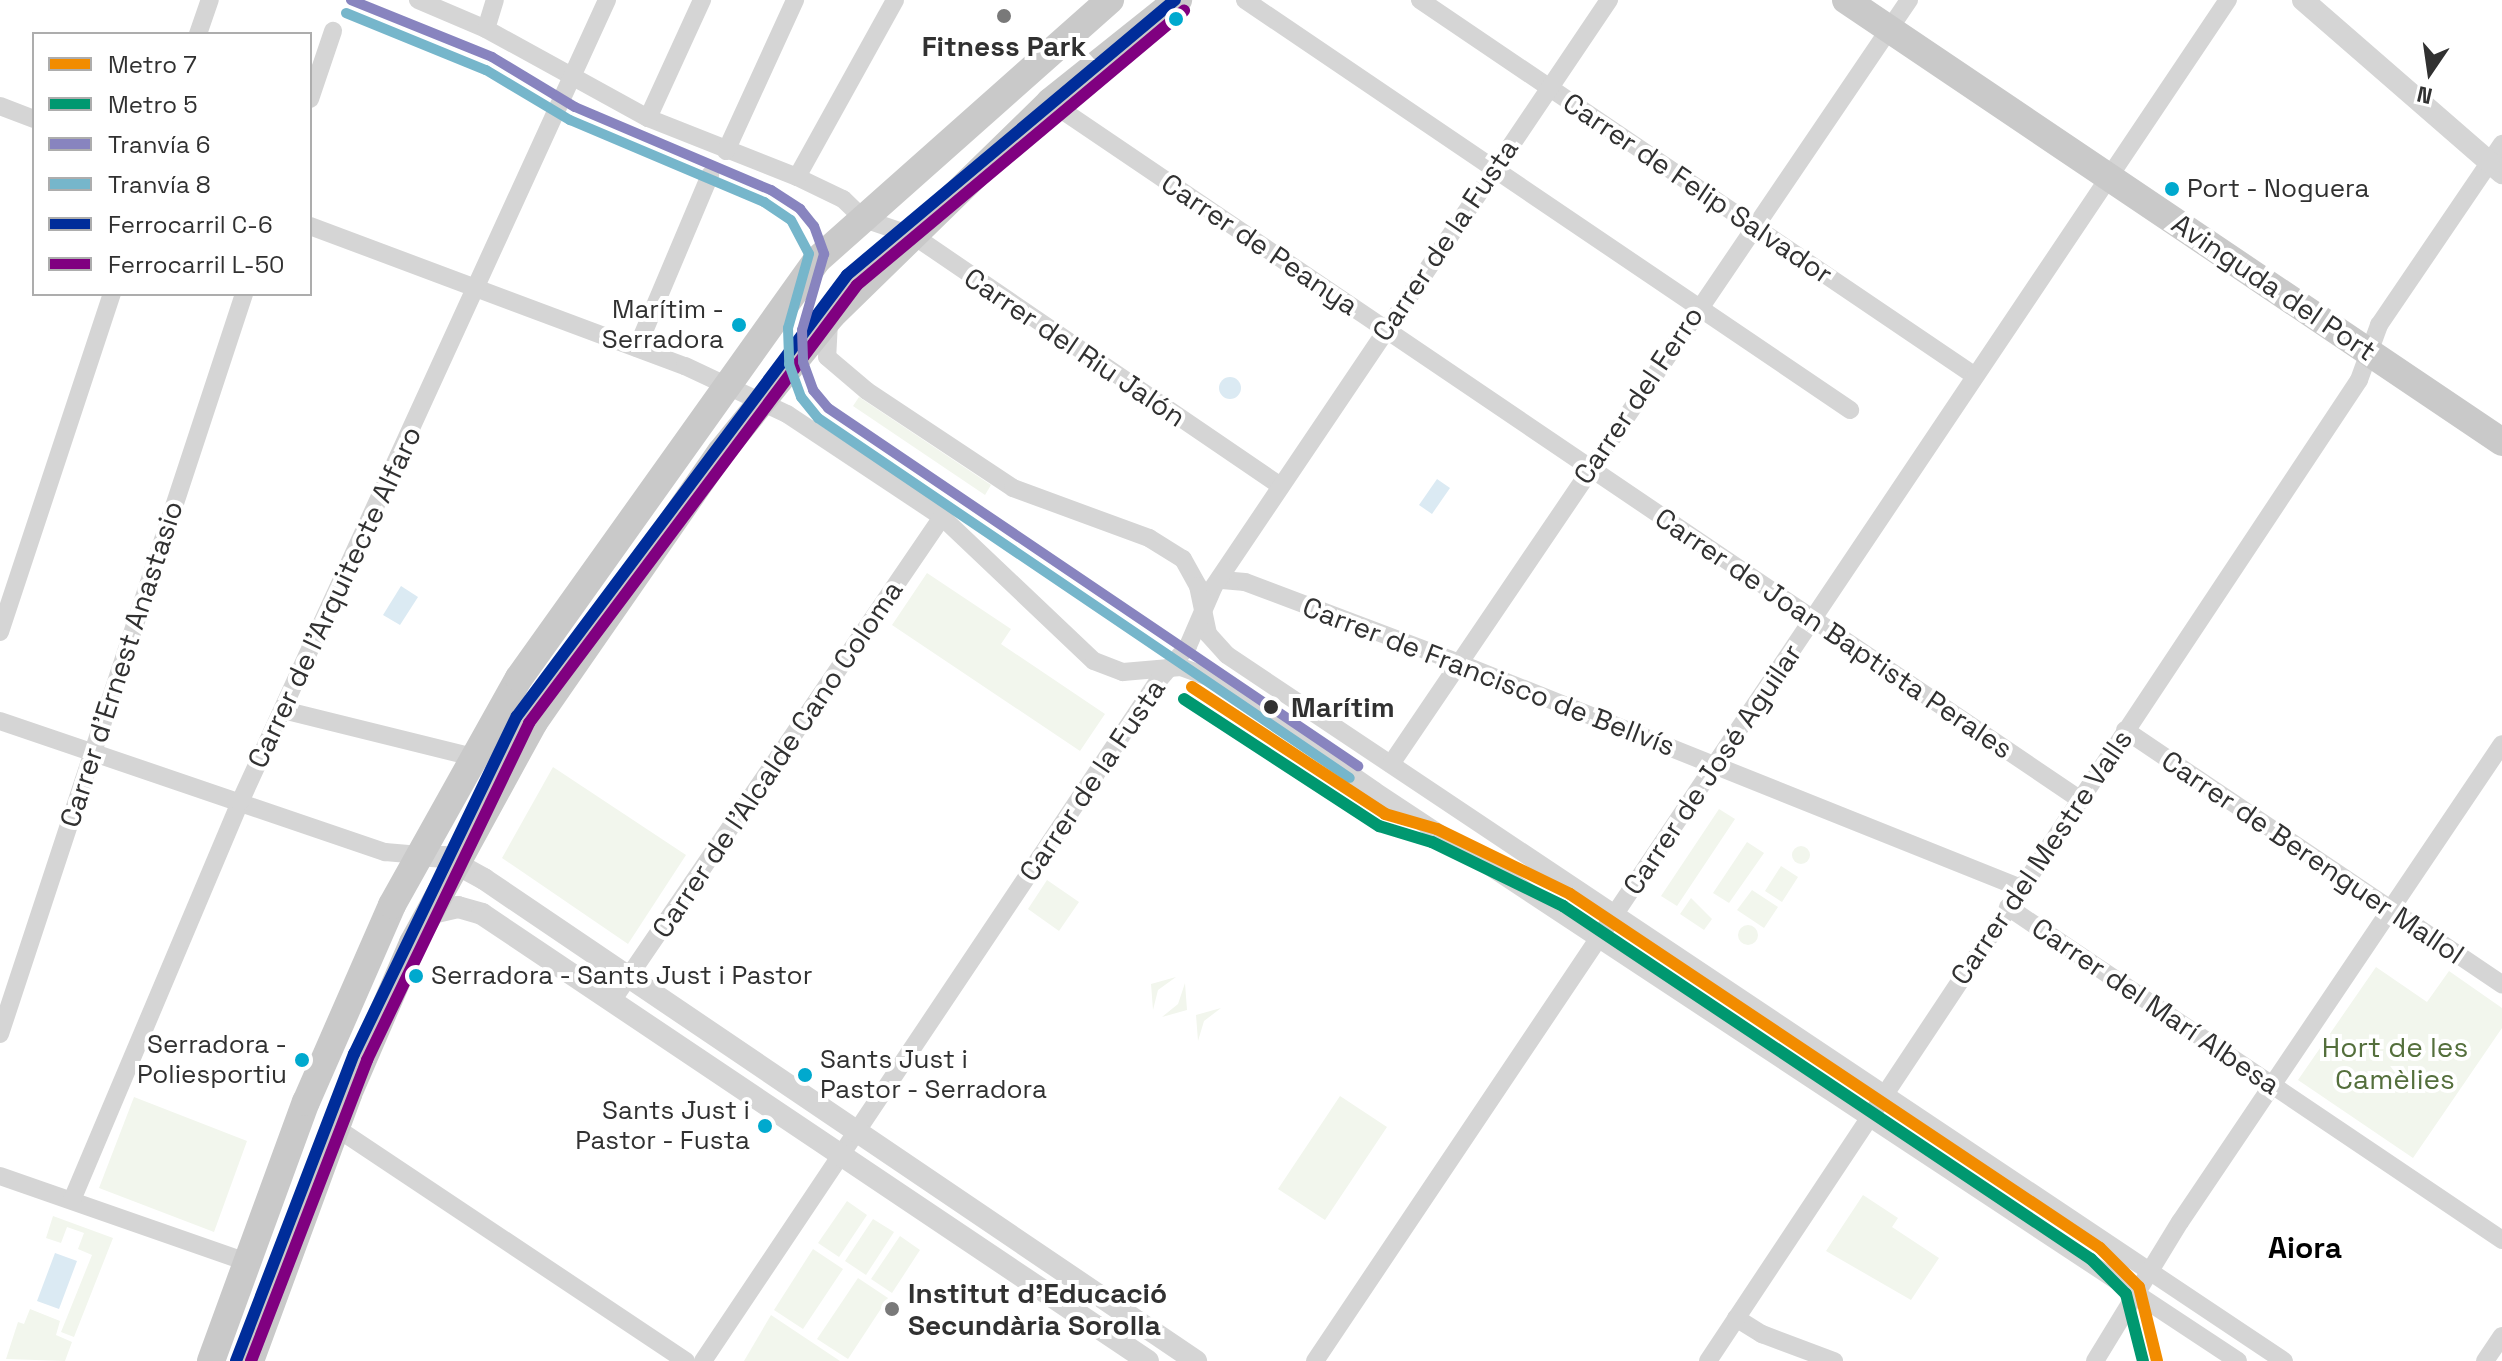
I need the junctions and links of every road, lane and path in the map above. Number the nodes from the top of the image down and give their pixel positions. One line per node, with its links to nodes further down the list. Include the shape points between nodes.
1 (210, 0): 20 (street)
2 (418, 0): 17 (street, Carrer del Riu Jalón)
3 (495, 0): 17 (street)
4 (607, 0): 21 (street, Carrer de l'Arquitecte Alfaro)
5 (702, 0): 27 (street)
6 (795, 0): 28 (street)
7 (895, 0): 32 (street)
8 (1110, 0): 34 (main road)
9 (1178, 0): 24 (main road)
10 (1245, 0): 30 (street)
11 (1420, 0): 22 (street, Carrer de Felip Salvador)
12 (1609, 0): 22 (street, Carrer de la Fusta)
13 (1846, 0): 18 (main road, Avinguda del Port)
14 (1909, 0): 18 (street, Carrer del Ferro)
15 (2228, 0): 33 (street, Carrer de José Aguilar)
16 (2303, 0): 29 (street)
17 (486, 29): 21 (street, Carrer del Riu Jalón)
18 (1889, 29): 33 (main road, Avinguda del Port); 35 (street, Carrer del Ferro)
19 (333, 31): 23 (street)
20 (199, 32)
21 (571, 80): 27 (street, Carrer del Riu Jalón); 38 (street, Carrer de l'Arquitecte Alfaro)
22 (1549, 89): 30 (street, Carrer de la Fusta); 35 (street, Carrer de Felip Salvador)
23 (312, 93)
24 (1050, 102): 37 (main road); 43 (street, Carrer de Peanya)
25 (1, 110): 26 (street)
26 (32, 118)
27 (648, 118): 28 (street, Carrer del Riu Jalón)
28 (726, 151): 32 (street, Carrer del Riu Jalón)
29 (2498, 160): 45 (street, Carrer del Mestre Valls, via 2379,325)
30 (1494, 169): 41 (street); 43 (street, Carrer de la Fusta)
31 (710, 175): 44 (street)
32 (797, 177): 34 (street, Carrer del Riu Jalón, via 843,199)
33 (2109, 177): 45 (main road, Avinguda del Port); 46 (street, Carrer de José Aguilar)
34 (864, 219): 37 (street, Carrer del Riu Jalón); 47 (main road, via 817,260)
35 (1755, 224): 41 (street, Carrer del Ferro); 46 (street, Carrer de Felip Salvador)
36 (312, 227): 38 (street)
37 (914, 236): 42 (main road); 52 (street, Carrer del Riu Jalón)
38 (476, 289): 44 (street); 60 (street, Carrer de l'Arquitecte Alfaro)
39 (111, 296): 57 (street)
40 (243, 296): 64 (street, Carrer d'Ernest Anastasio)
41 (1697, 307): 49 (street); 51 (street, Carrer del Ferro)
42 (832, 315): 48 (main road); 55 (street, via 825,343 827,357 840,373 1013,488 1149,538 1183,559 1198,586)
43 (1385, 329): 51 (street, Carrer de Peanya); 52 (street, Carrer de la Fusta)
44 (637, 348): 47 (street)
45 (2371, 351): 50 (main road, Avinguda del Port); 62 (street, Carrer del Mestre Valls, via 2359,380)
46 (1975, 376): 56 (street, Carrer de José Aguilar)
47 (723, 386): 48 (street); 65 (main road, via 519,678)
48 (762, 400): 53 (street); 71 (main road, via 534,722)
49 (1850, 410)
50 (2502, 442)
51 (1588, 469): 56 (street, Carrer de Joan Baptista Perales); 58 (street, Carrer del Ferro)
52 (1281, 486): 54 (street, Carrer de la Fusta)
53 (942, 517): 59 (street, via 1094,661 1123,672); 78 (street, Carrer de l'Alcalde Cano Coloma)
54 (1222, 580): 55 (street, Carrer de la Fusta); 58 (street, Carrer de Francisco de Bellvís, via 1245,582)
55 (1201, 615): 59 (street, Carrer de la Fusta, via 1188,646); 66 (street, via 1214,644 1227,655)
56 (1813, 618): 67 (street, Carrer de José Aguilar); 68 (street, Carrer de Joan Baptista Perales)
57 (0, 632)
58 (1459, 663): 66 (street, Carrer del Ferro); 67 (street, Carrer de Francisco de Bellvís)
59 (1168, 668): 77 (street, via 1212,678); 86 (street, Carrer de la Fusta)
60 (283, 710): 65 (street); 69 (street, Carrer de l'Arquitecte Alfaro)
61 (0, 721): 64 (street)
62 (2125, 730): 68 (street, Carrer del Mestre Valls); 74 (street, Carrer de Berenguer Mallol)
63 (2502, 744): 74 (street)
64 (91, 753): 69 (street); 81 (street, Carrer d'Ernest Anastasio)
65 (473, 757): 70 (main road)
66 (1391, 764): 76 (street)
67 (1715, 765): 72 (street, Carrer de Francisco de Bellvís); 76 (street, Carrer de José Aguilar)
68 (2079, 799): 72 (street, Carrer del Mestre Valls)
69 (240, 802): 70 (street, via 385,852); 89 (street, Carrer de l'Arquitecte Alfaro)
70 (420, 855): 71 (street); 91 (main road, via 306,1102)
71 (456, 862): 75 (main road); 78 (street)
72 (2021, 888): 73 (street, Carrer del Mestre Valls)
73 (2008, 907): 82 (street, Carrer del Marí Albesa); 83 (street, Carrer del Mestre Valls)
74 (2390, 910): 79 (street, Carrer de Berenguer Mallol); 82 (street)
75 (428, 914): 80 (street, via 458,907 482,914); 85 (main road)
76 (1614, 915): 77 (street, Carrer de José Aguilar); 83 (street)
77 (1600, 937): 84 (street); 102 (street, Carrer de José Aguilar)
78 (628, 978): 80 (street, Carrer de l'Alcalde Cano Coloma); 86 (street)
79 (2502, 984)
80 (612, 1001): 87 (street)
81 (0, 1034)
82 (2272, 1085): 90 (street, Carrer del Marí Albesa); 92 (street)
83 (1884, 1091): 84 (street, Carrer del Mestre Valls); 92 (street)
84 (1869, 1115): 93 (street); 94 (street, Carrer del Mestre Valls)
85 (335, 1127): 97 (main road); 98 (street)
86 (856, 1132): 87 (street, Carrer de la Fusta); 101 (street)
87 (840, 1156): 99 (street, Carrer de la Fusta); 100 (street)
88 (0, 1176): 89 (street)
89 (72, 1200): 91 (street)
90 (2502, 1240)
91 (247, 1262): 96 (main road)
92 (2150, 1272): 93 (street); 107 (street)
93 (2137, 1294): 105 (street); 106 (street)
94 (1736, 1318): 103 (street, Carrer del Mestre Valls); 104 (street, via 1762,1334)
95 (2502, 1336): 108 (street)
96 (211, 1361)
97 (250, 1361)
98 (686, 1361)
99 (703, 1361)
100 (1148, 1361)
101 (1196, 1361)
102 (1315, 1361)
103 (1708, 1361)
104 (1834, 1361)
105 (2095, 1361)
106 (2238, 1361)
107 (2284, 1361)
108 (2485, 1361)

